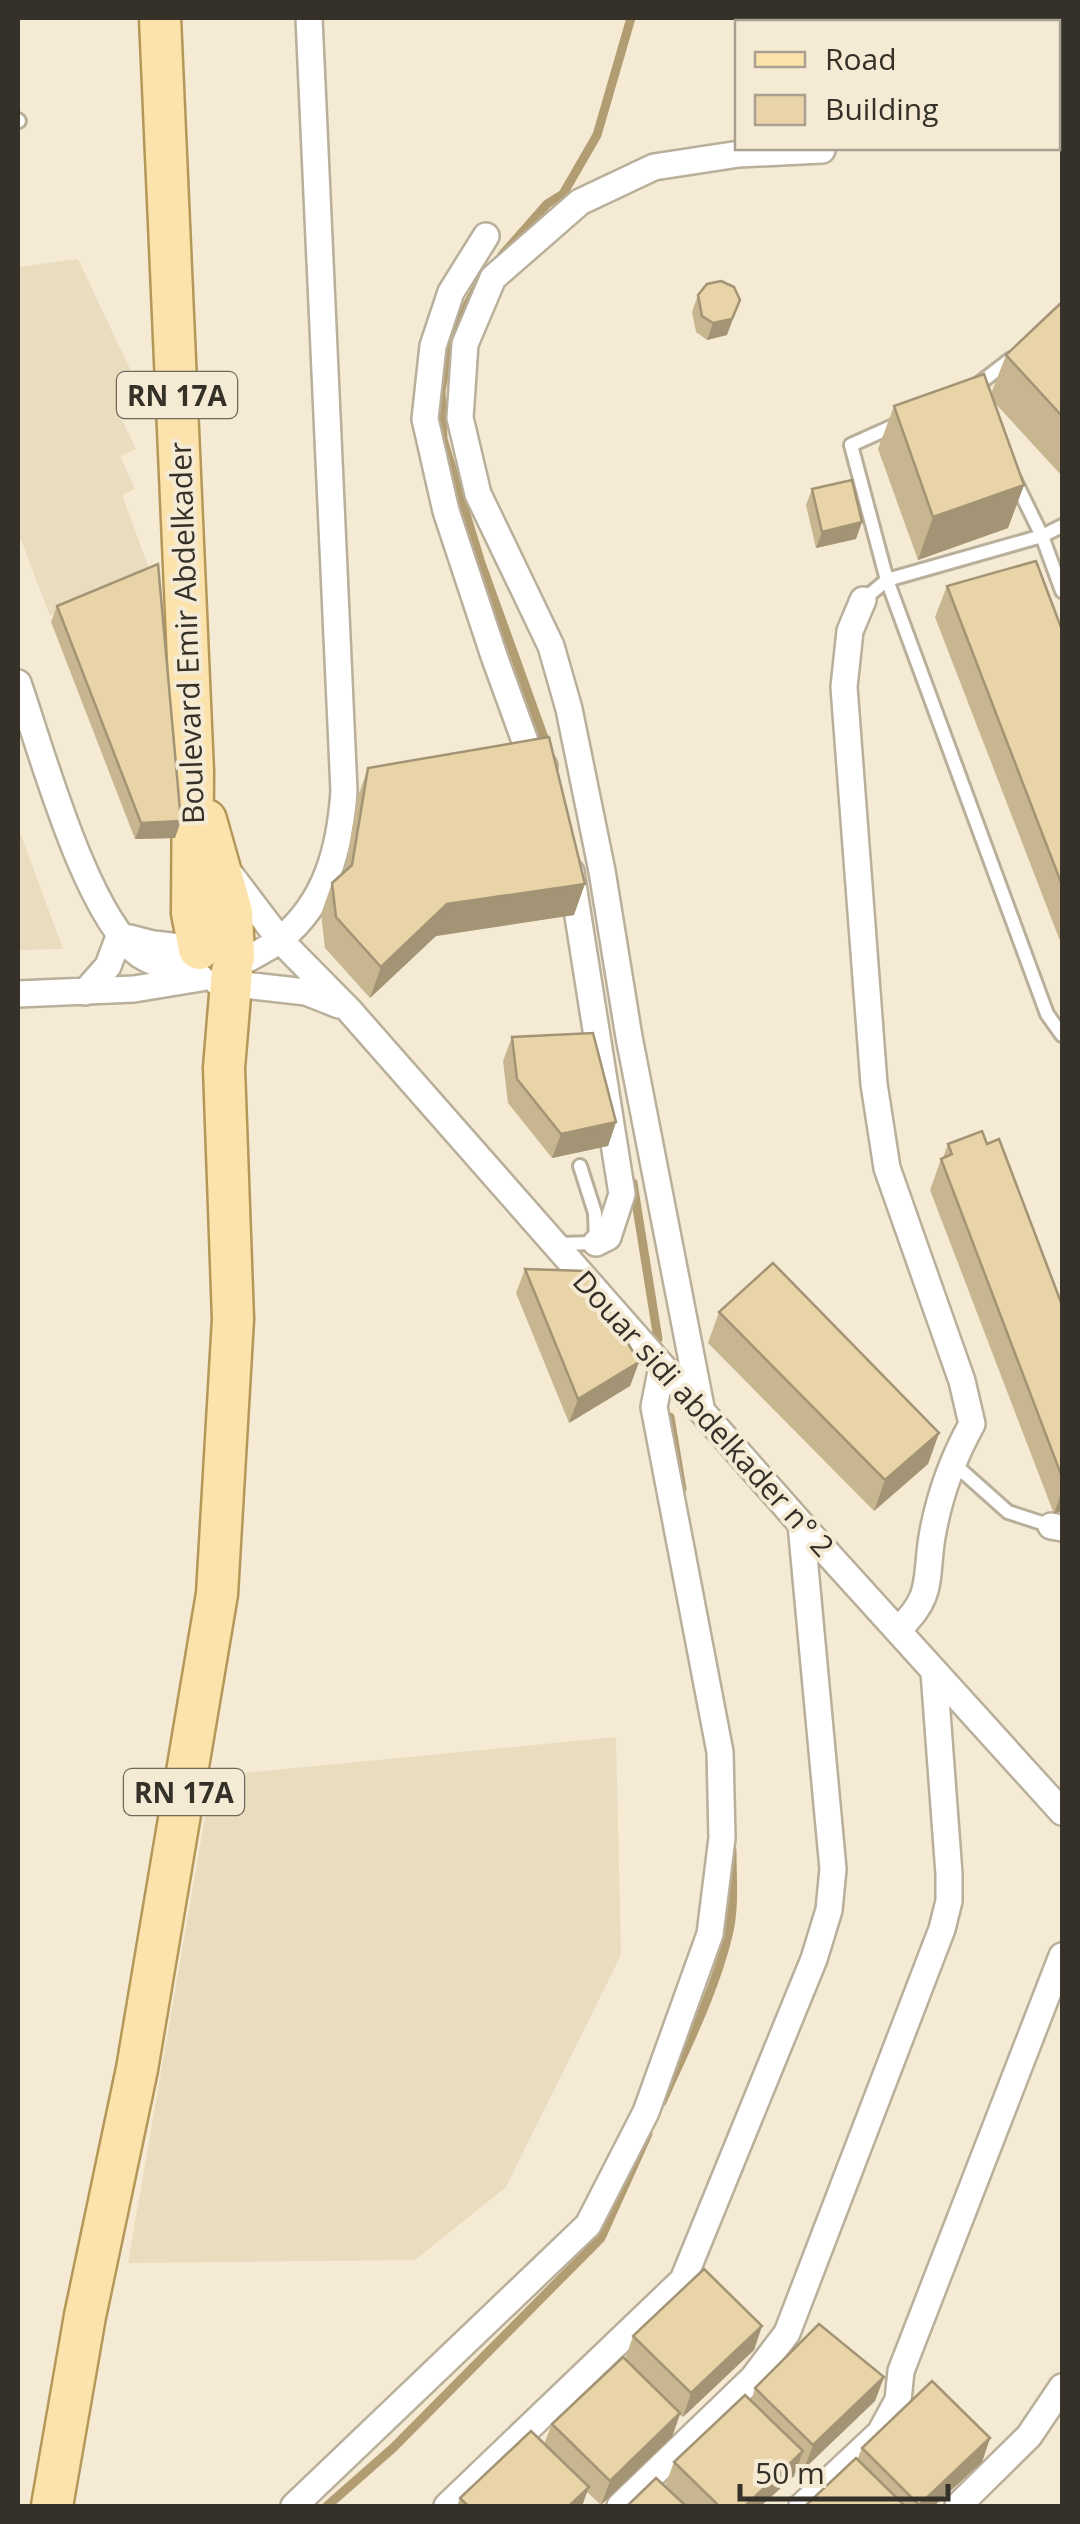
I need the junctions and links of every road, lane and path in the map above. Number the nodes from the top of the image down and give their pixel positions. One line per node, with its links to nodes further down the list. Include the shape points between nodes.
1 (160, 18): 17 (main road, Boulevard Emir Abdelkader / RN 17A)
2 (309, 18): 22 (street, via 344,792 332,867 307,912)
3 (822, 150): 32 (street, via 654,168 580,202 494,278 465,344 460,418 478,494 551,646 569,708)
4 (486, 236): 18 (street, via 451,292 433,346 426,418 446,511 494,656 526,744)
5 (1029, 346): 6 (lane)
6 (970, 391): 7 (lane); 8 (lane)
7 (953, 398)
8 (978, 407)
9 (919, 414): 13 (lane, via 851,445)
10 (1010, 471): 12 (lane)
11 (1062, 526): 12 (lane)
12 (1042, 536): 13 (lane); 14 (lane)
13 (887, 580): 15 (lane); 27 (lane, via 1047,1014)
14 (1062, 591)
15 (863, 600): 33 (street, via 850,631 844,687 874,1084 886,1168 972,1424)
16 (18, 683): 21 (street, via 86,875)
17 (194, 772): 20 (main road, RN 17A); 23 (main road, Boulevard Emir Abdelkader / RN 17A, via 192,913)
18 (549, 784)
19 (567, 857): 29 (street, via 622,1194 608,1237)
20 (217, 858): 22 (street, Douar sidi abdelkader n° 2); 23 (main road, RN 17A, via 232,912)
21 (120, 934): 23 (street, Douar sidi abdelkader n° 2); 24 (street, via 108,966)
22 (280, 940): 23 (street); 26 (street, Douar sidi abdelkader n° 2)
23 (217, 964): 24 (street, via 156,986); 26 (street, Douar sidi abdelkader n° 2); 42 (main road, RN 17A, via 233,1319 217,1594)
24 (85, 992): 25 (street)
25 (18, 994)
26 (350, 1010): 30 (street, Douar sidi abdelkader n° 2)
27 (1062, 1035)
28 (580, 1166): 29 (lane, via 596,1213)
29 (596, 1243): 30 (lane)
30 (554, 1244): 31 (street, Douar sidi abdelkader n° 2)
31 (662, 1366): 32 (street, Douar sidi abdelkader n° 2); 43 (street, via 654,1407 720,1752 722,1838 710,1934 646,2112 588,2225)
32 (701, 1407): 34 (street, Douar sidi abdelkader n° 2)
33 (952, 1461): 35 (lane, via 1008,1512); 36 (street, via 932,1537 929,1581 918,1611)
34 (801, 1524): 36 (street, Douar sidi abdelkader n° 2); 44 (street, via 833,1870 830,1910 814,1959 683,2280)
35 (1057, 1527)
36 (898, 1630): 37 (street, Douar sidi abdelkader n° 2)
37 (934, 1672): 38 (street, Douar sidi abdelkader n° 2); 45 (street, via 949,1874 942,1928 787,2333 753,2378)
38 (1062, 1812)
39 (1062, 1956): 46 (street, via 901,2371 898,2400 880,2433)
40 (1062, 2387): 41 (street, via 1029,2436)
41 (985, 2481): 47 (street); 48 (street)
42 (52, 2506)
43 (294, 2506)
44 (447, 2506)
45 (620, 2506)
46 (802, 2506)
47 (958, 2506)
48 (971, 2506)

